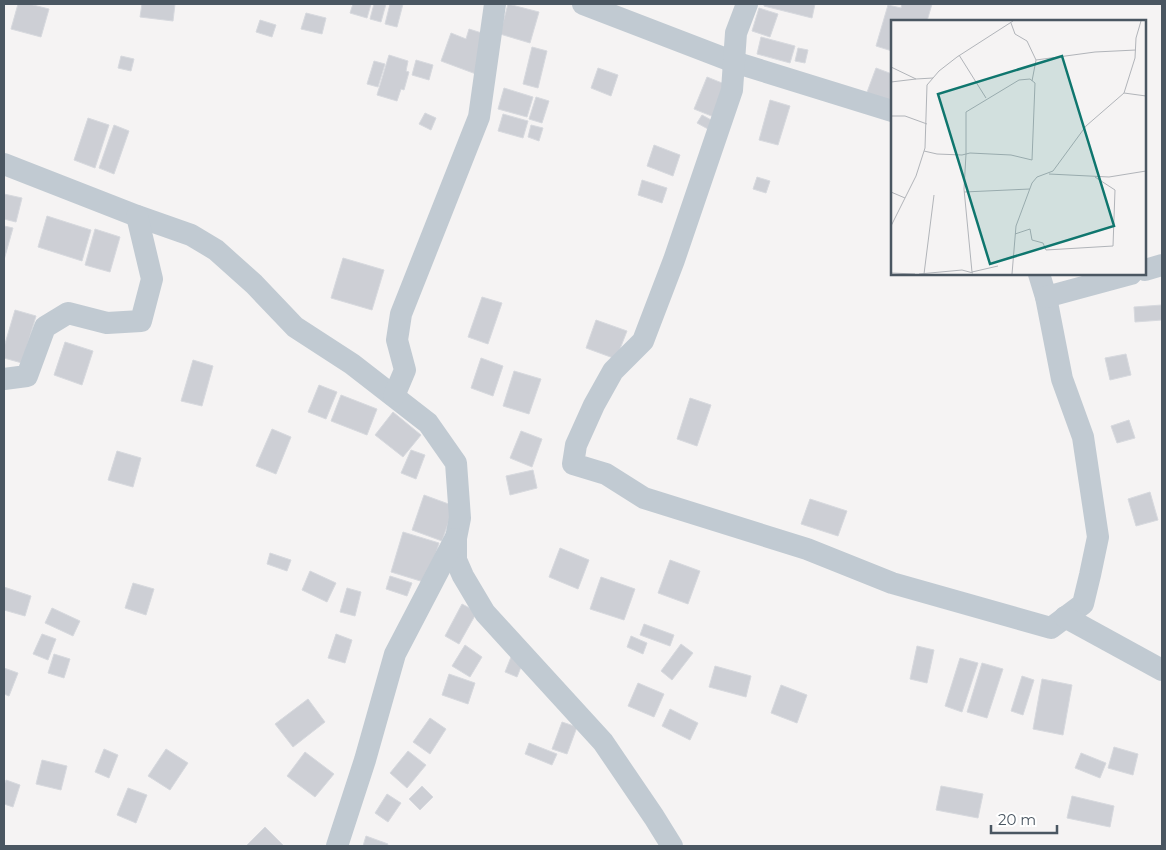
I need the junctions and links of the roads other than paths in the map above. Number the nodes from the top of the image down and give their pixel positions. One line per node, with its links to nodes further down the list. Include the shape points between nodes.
1 (495, 4): 14 (street, via 479,117 401,314 397,340 406,370)
2 (583, 4): 4 (street)
3 (747, 4): 4 (street, via 736,33)
4 (734, 62): 5 (street); 16 (street, via 732,90 643,341 613,371 576,445 573,464 606,474 644,498 807,549 892,583 1051,628)
5 (891, 111)
6 (4, 164): 7 (street)
7 (137, 216): 13 (street, via 152,279 141,321 107,323 68,313 45,327 27,376); 14 (street, via 191,235 216,250 295,327)
8 (1162, 266): 9 (street)
9 (1146, 270)
10 (1039, 275): 12 (street)
11 (1127, 275): 12 (street)
12 (1046, 296): 16 (street, via 1062,378 1083,437 1098,537 1083,604)
13 (4, 379)
14 (394, 396): 15 (street, via 428,423 456,464 460,518)
15 (456, 538): 18 (street, via 395,654 366,760); 21 (street, via 456,560 485,613 603,742)
16 (1065, 618): 17 (street)
17 (1162, 670)
18 (344, 824): 19 (street); 20 (street)
19 (318, 846)
20 (337, 846)
21 (672, 846)

